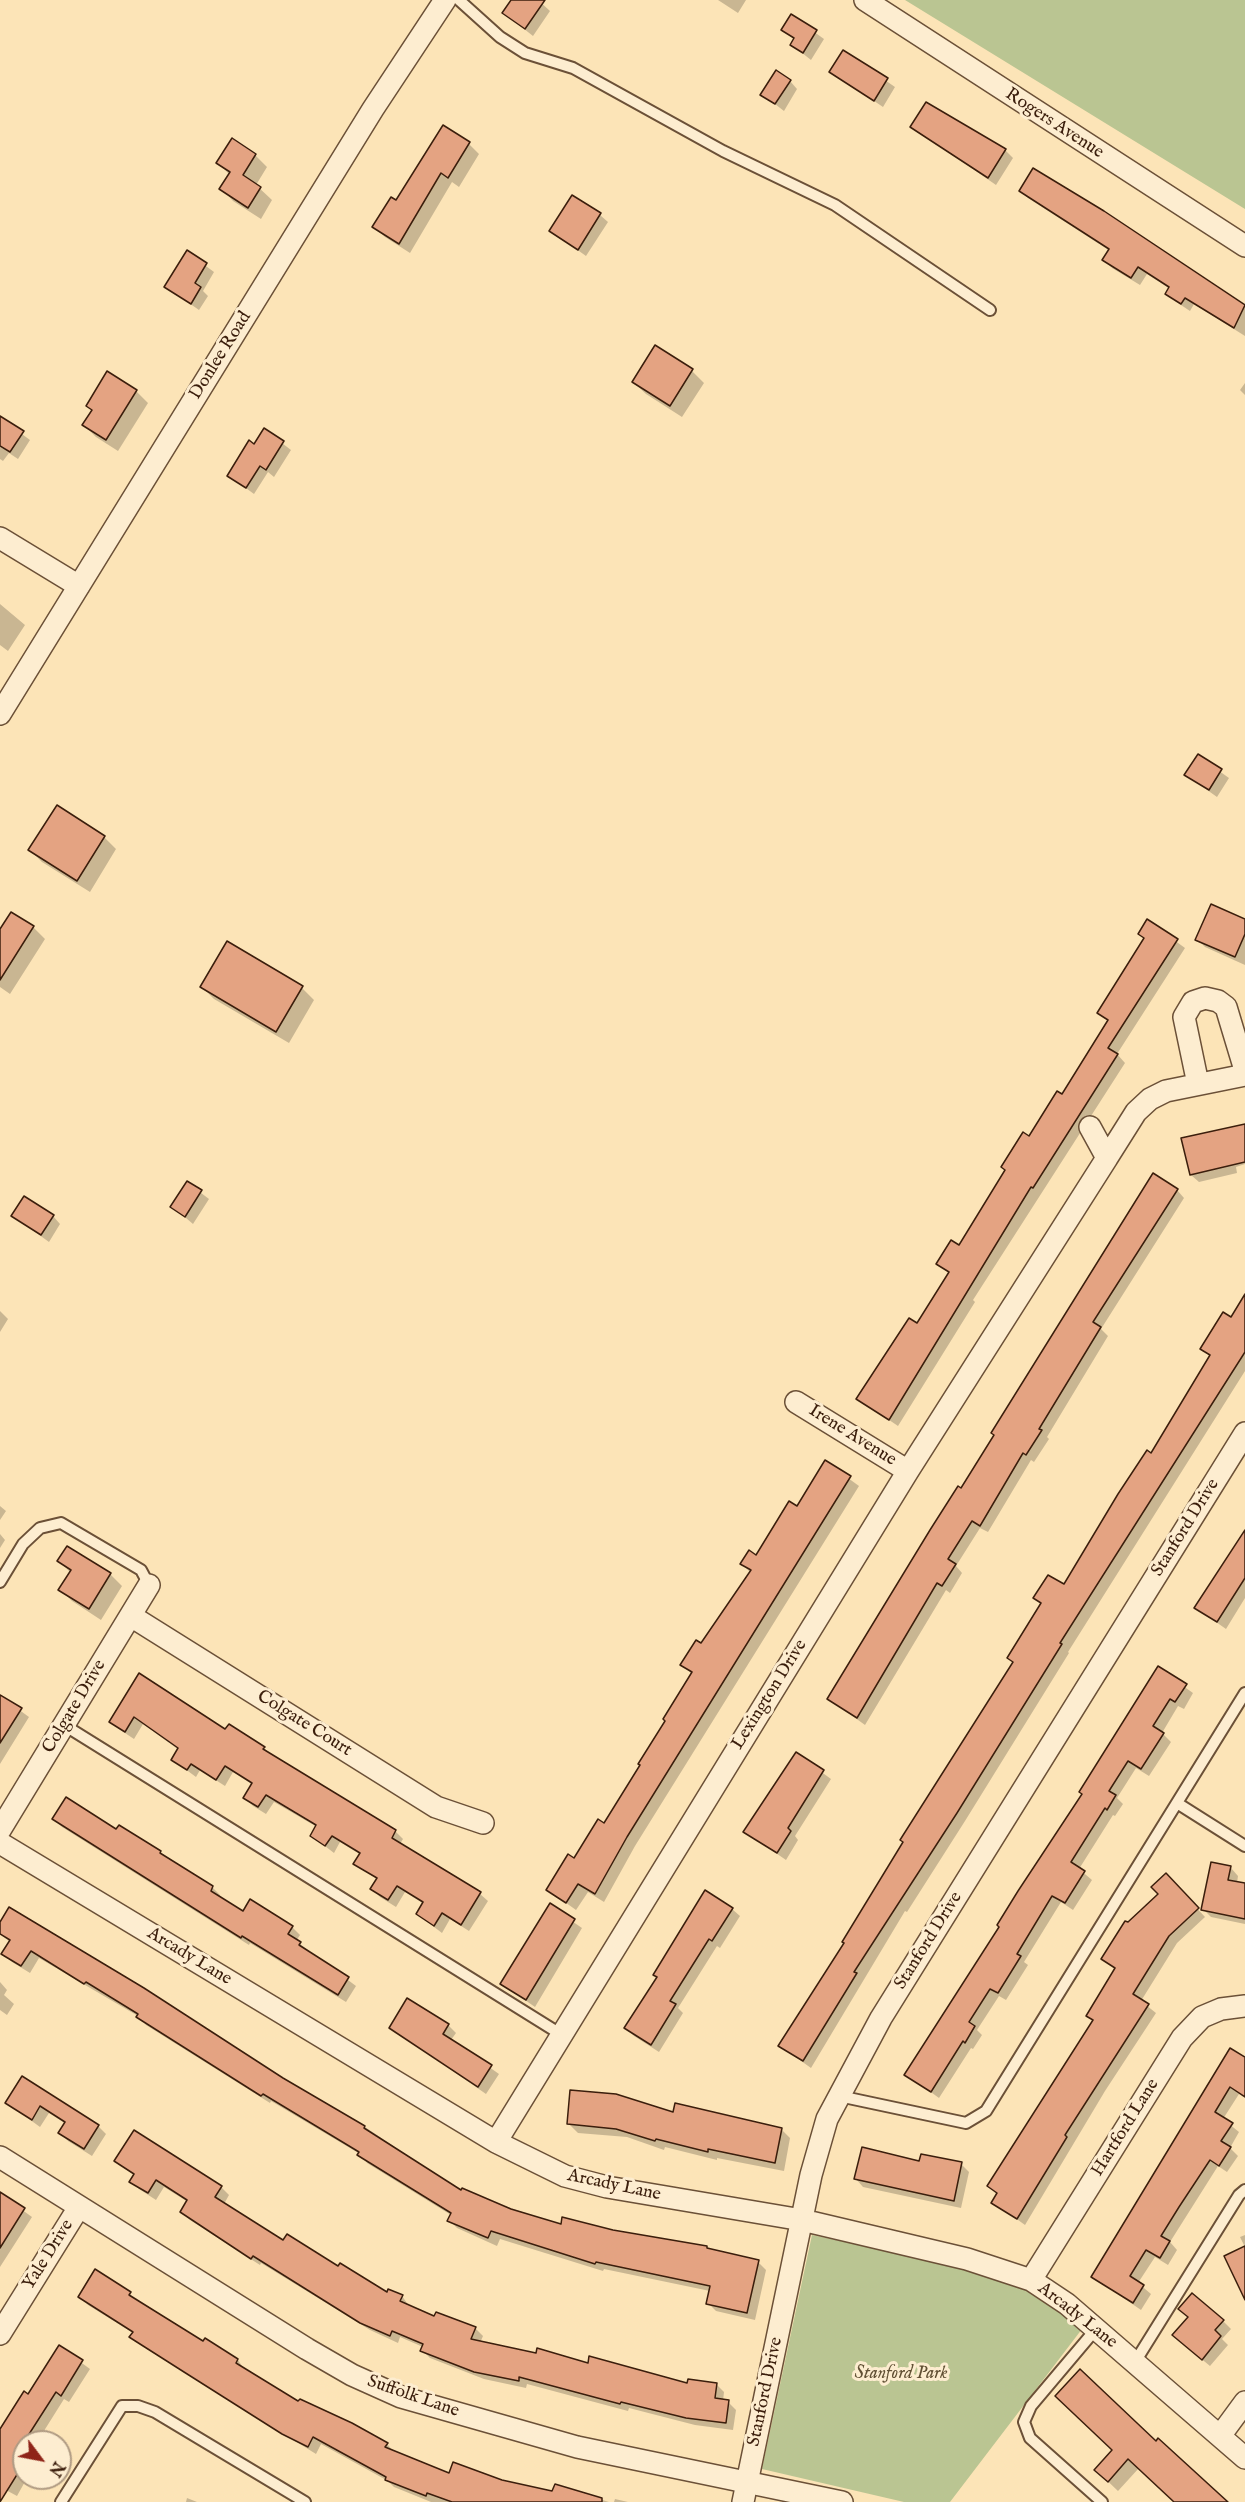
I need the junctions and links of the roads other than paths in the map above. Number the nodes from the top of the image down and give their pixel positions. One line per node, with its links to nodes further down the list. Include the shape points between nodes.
1 (445, 0): 7 (street, Donlee Road, via 373,109)
2 (459, 0): 5 (lane, via 500,37 525,53 573,68 723,151 835,205)
3 (865, 0): 4 (street, Rogers Avenue)
4 (1245, 246)
5 (990, 310)
6 (0, 538): 7 (street)
7 (79, 586): 8 (street, Donlee Road)
8 (0, 714)
9 (1245, 1073): 10 (street, Lexington Drive); 10 (street, via 1226,1007 1218,1000 1205,998 1193,1002 1184,1017)
10 (1198, 1084): 12 (street, Lexington Drive, via 1150,1099 1136,1112)
11 (1090, 1127): 12 (street)
12 (1107, 1158): 15 (street, Lexington Drive)
13 (796, 1402): 15 (street, Irene Avenue)
14 (1245, 1433): 28 (street, Stanford Drive, via 881,2018)
15 (908, 1470): 27 (street, Lexington Drive)
16 (0, 1582): 17 (lane, via 23,1544 40,1528 61,1523 141,1570)
17 (150, 1585): 18 (street, Colgate Drive)
18 (131, 1616): 20 (street, Colgate Drive); 22 (street, Colgate Court, via 436,1807)
19 (1245, 1693): 21 (lane)
20 (64, 1725): 23 (street, Colgate Drive); 27 (lane)
21 (1177, 1803): 25 (lane); 28 (lane, via 986,2111 966,2123)
22 (483, 1823)
23 (0, 1830)
24 (0, 1843): 29 (street, Arcady Lane)
25 (1245, 1846)
26 (1245, 2006): 34 (street, Hartford Lane, via 1221,2009 1202,2017 1182,2038)
27 (562, 2035): 29 (street, Lexington Drive)
28 (839, 2096): 33 (street, Stanford Drive, via 819,2145)
29 (496, 2142): 33 (street, Arcady Lane, via 575,2179)
30 (0, 2157): 32 (street, Suffolk Lane)
31 (1245, 2190): 37 (lane)
32 (79, 2207): 36 (street, Yale Drive); 41 (street, Suffolk Lane, via 307,2349 401,2397)
33 (801, 2220): 34 (street, Arcady Lane, via 967,2259); 41 (street, Stanford Drive)
34 (1031, 2280): 35 (street, Arcady Lane)
35 (1096, 2329): 37 (street, Arcady Lane); 45 (lane, via 1031,2406 1024,2422 1029,2438)
36 (0, 2334)
37 (1135, 2362): 39 (street, Arcady Lane)
38 (1245, 2402): 39 (street)
39 (1220, 2436): 40 (street, Arcady Lane)
40 (1245, 2458)
41 (745, 2492): 44 (street, Suffolk Lane)
42 (61, 2502): 43 (lane, via 122,2406 154,2412)
43 (305, 2502)
44 (842, 2502)
45 (1102, 2502)

